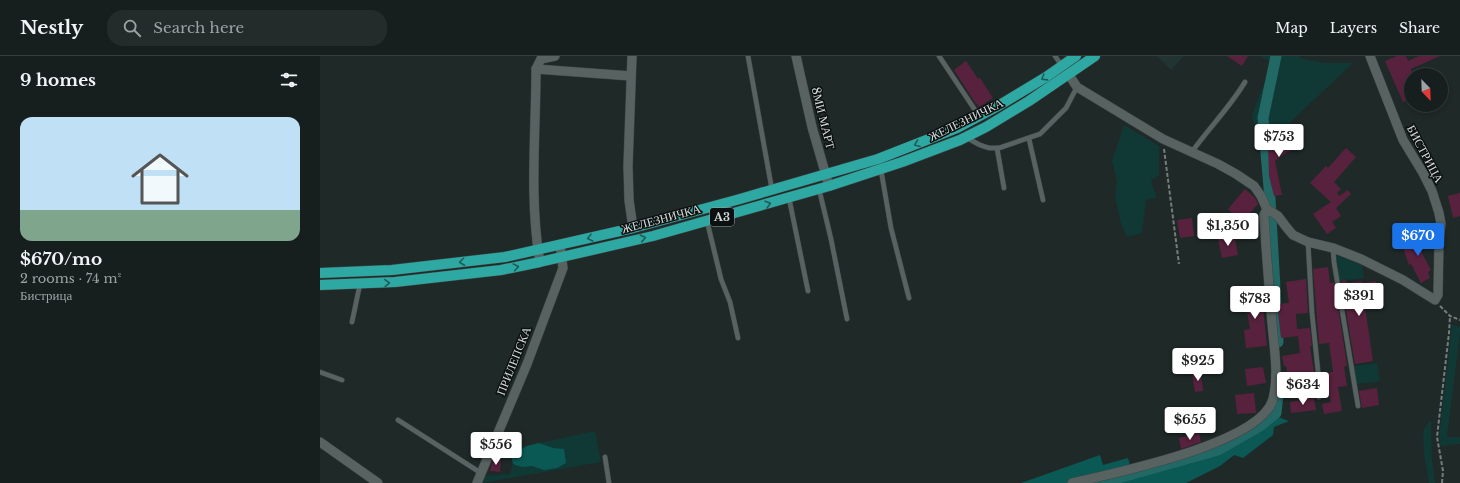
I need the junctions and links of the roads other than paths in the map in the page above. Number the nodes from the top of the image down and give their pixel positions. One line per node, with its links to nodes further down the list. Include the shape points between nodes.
1 (555, 56): 11 (street, via 541,59)
2 (632, 56): 13 (street)
3 (748, 56): 25 (lane)
4 (796, 56): 22 (street, 8МИ МАРТ)
5 (939, 56): 16 (lane)
6 (1055, 56): 10 (lane)
7 (1076, 56): 10 (main road, ЖЕЛЕЗНИЧКА / A3)
8 (1095, 56): 12 (main road, ЖЕЛЕЗНИЧКА / A3)
9 (1370, 56): 33 (street, БИСТРИЦА, via 1402,140 1426,179 1439,213 1441,224 1438,295 1435,300 1392,274)
10 (1062, 66): 12 (main road); 16 (main road, ЖЕЛЕЗНИЧКА / A3, one-way to 16)
11 (536, 69): 13 (street); 34 (street, via 534,199)
12 (1069, 75): 15 (street); 17 (main road, ЖЕЛЕЗНИЧКА / A3)
13 (631, 76): 30 (street, via 628,166)
14 (1245, 82): 20 (lane)
15 (1077, 86): 18 (lane, via 1061,114 1040,134); 20 (street, via 1163,139)
16 (979, 116): 22 (main road, ЖЕЛЕЗНИЧКА / A3, one-way to 22, via 913,146)
17 (966, 137): 19 (lane, via 980,145); 21 (main road, ЖЕЛЕЗНИЧКА / A3)
18 (1029, 139): 19 (lane); 27 (lane)
19 (997, 148): 24 (lane)
20 (1191, 153): 28 (street, via 1230,171 1254,186)
21 (881, 170): 23 (main road, ЖЕЛЕЗНИЧКА / A3); 41 (lane, via 891,228)
22 (825, 174): 23 (street, 8МИ МАРТ); 25 (main road, ЖЕЛЕЗНИЧКА / A3)
23 (824, 188): 26 (main road, ЖЕЛЕЗНИЧКА / A3); 42 (lane)
24 (1004, 188)
25 (772, 190): 30 (main road, ЖЕЛЕЗНИЧКА / A3)
26 (789, 198): 29 (main road, ЖЕЛЕЗНИЧКА / A3, one-way to 26); 40 (lane)
27 (1043, 200)
28 (1267, 209): 31 (street, via 1278,216 1293,235); 56 (street, via 1264,215 1266,255 1276,376 1273,399 1266,411 1239,432 1211,444 1139,467)
29 (707, 221): 35 (main road, ЖЕЛЕЗНИЧКА / A3, one-way to 29); 44 (lane)
30 (633, 228): 32 (main road, ЖЕЛЕЗНИЧКА / A3, one-way to 32)
31 (1308, 242): 33 (street); 47 (lane)
32 (560, 245): 34 (main road, ЖЕЛЕЗНИЧКА / A3); 35 (street, ПРИЛЕПСКА)
33 (1333, 248): 48 (lane)
34 (538, 250): 36 (street); 37 (main road, ЖЕЛЕЗНИЧКА / A3, one-way to 37, via 505,257 421,267)
35 (563, 257): 36 (main road, ЖЕЛЕЗНИЧКА / A3); 52 (street, ПРИЛЕПСКА, via 563,268 527,364)
36 (540, 262): 38 (main road, ЖЕЛЕЗНИЧКА / A3, one-way to 36, via 453,276)
37 (320, 273)
38 (360, 284): 39 (main road, ЖЕЛЕЗНИЧКА / A3); 43 (lane)
39 (320, 285)
40 (808, 291)
41 (909, 298)
42 (846, 319)
43 (352, 322)
44 (738, 338)
45 (320, 372): 46 (lane)
46 (342, 380)
47 (1319, 397)
48 (1358, 406)
49 (398, 420): 52 (lane)
50 (320, 442): 53 (street)
51 (606, 457): 55 (lane)
52 (481, 473): 54 (street, ПРИЛЕПСКА)
53 (378, 483)
54 (477, 483)
55 (609, 483)
56 (1072, 483)

